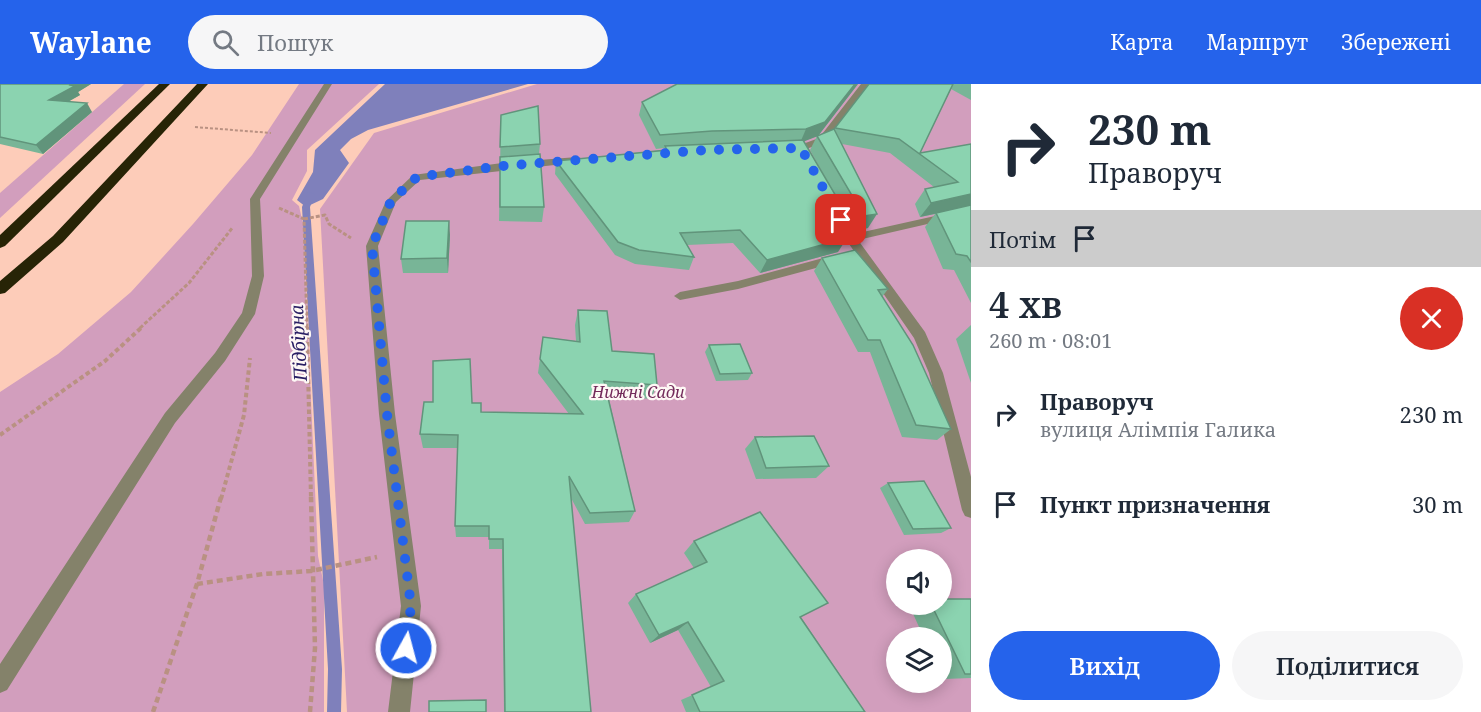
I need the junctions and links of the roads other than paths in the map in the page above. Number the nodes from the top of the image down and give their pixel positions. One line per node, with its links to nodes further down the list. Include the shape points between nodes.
1 (165, 84): 10 (highway)
2 (203, 84): 12 (highway, via 58,239)
3 (328, 84): 15 (street, via 255,198 258,276 248,315 220,357 170,418)
4 (866, 84): 5 (street, via 822,140 804,153)
5 (778, 149)
6 (593, 159): 16 (street, via 417,177 391,201 372,246 387,414 411,606)
7 (829, 198): 9 (street)
8 (971, 211): 9 (street)
9 (851, 238): 11 (street)
10 (0, 243)
11 (861, 252): 13 (street, via 738,285); 14 (street, via 920,336 932,364)
12 (0, 289)
13 (680, 296)
14 (971, 510)
15 (0, 683)
16 (399, 712)

